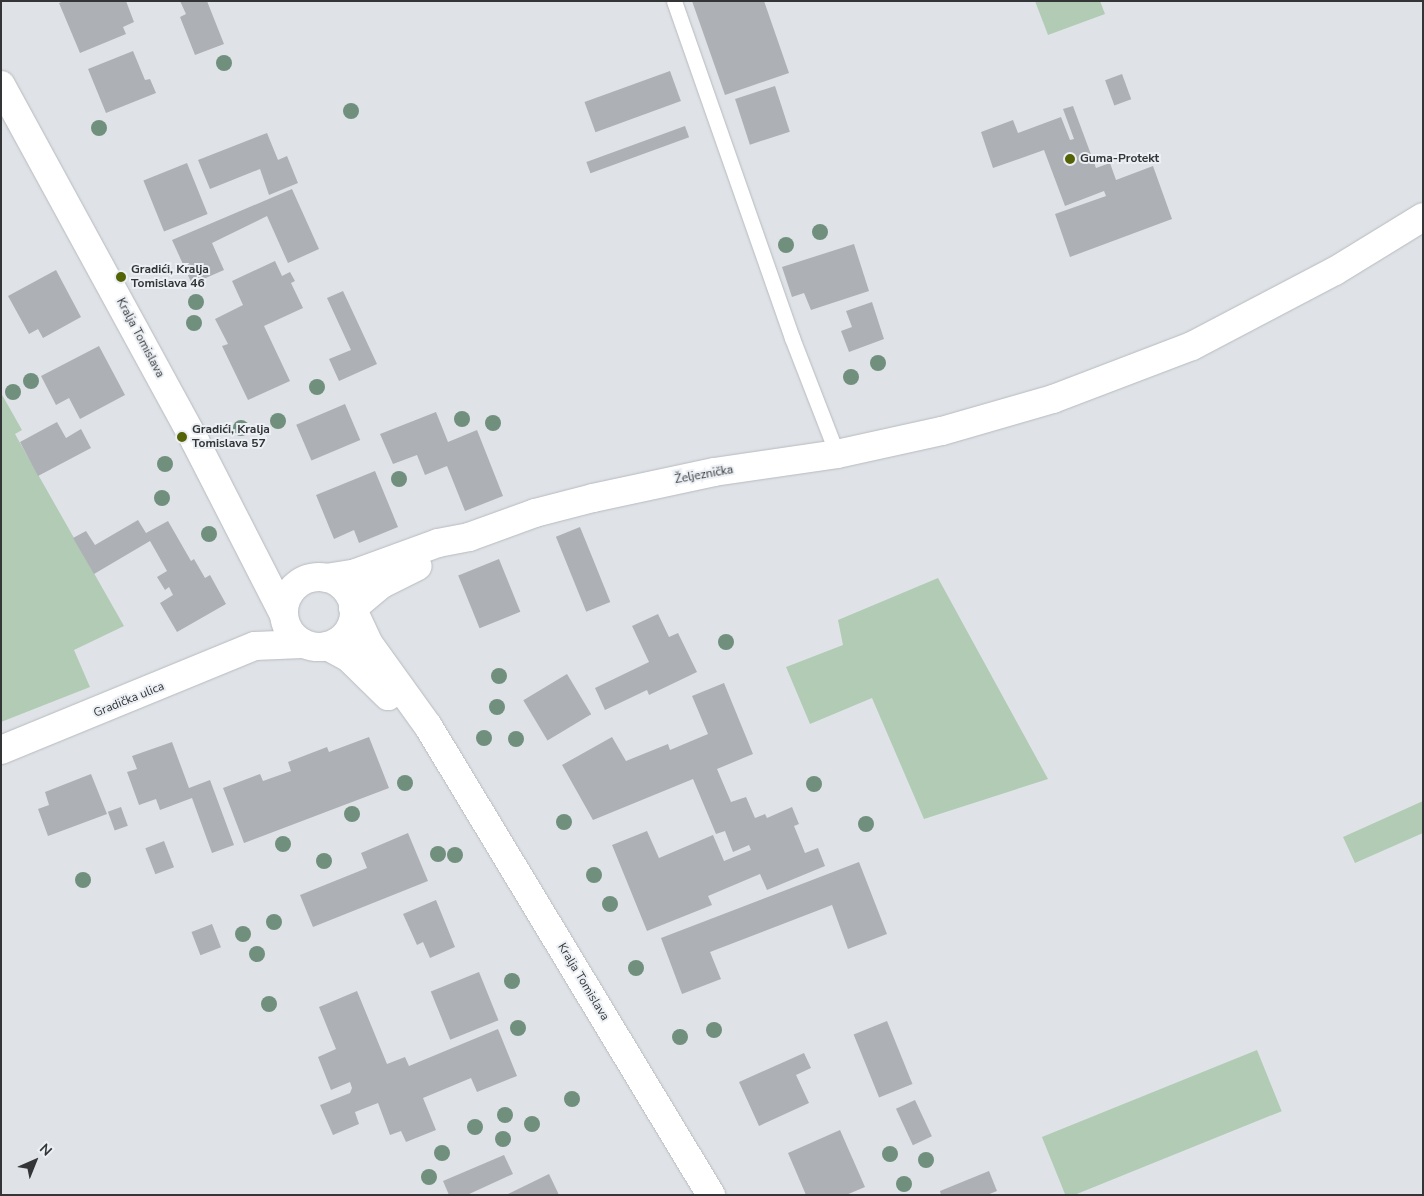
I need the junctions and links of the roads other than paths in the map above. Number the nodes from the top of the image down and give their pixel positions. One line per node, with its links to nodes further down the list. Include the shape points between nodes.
1 (674, 1): 4 (lane, via 792,338)
2 (1, 85): 6 (street, Kralja Tomislava)
3 (1423, 217): 4 (street, Željeznička, via 1335,271 1192,346 1061,396 942,431)
4 (837, 454): 5 (street, Željeznička, via 643,486 535,513)
5 (469, 537): 7 (street, Željeznička, via 438,543 356,573); 8 (street, Željeznička, via 380,586)
6 (260, 566): 7 (street, via 282,577); 9 (street, Kralja Tomislava)
7 (315, 579): 8 (street, via 347,592); 9 (street, via 289,593)
8 (354, 610): 10 (street, via 347,632); 13 (street, Kralja Tomislava, via 376,656 428,726)
9 (283, 613): 10 (street, via 288,630); 11 (street, Gradička ulica)
10 (314, 645): 11 (street, Gradička ulica); 13 (street, Kralja Tomislava, via 339,651 363,670)
11 (255, 646): 12 (street, Gradička ulica)
12 (1, 750)
13 (454, 770): 14 (street, Kralja Tomislava)
14 (711, 1195)

